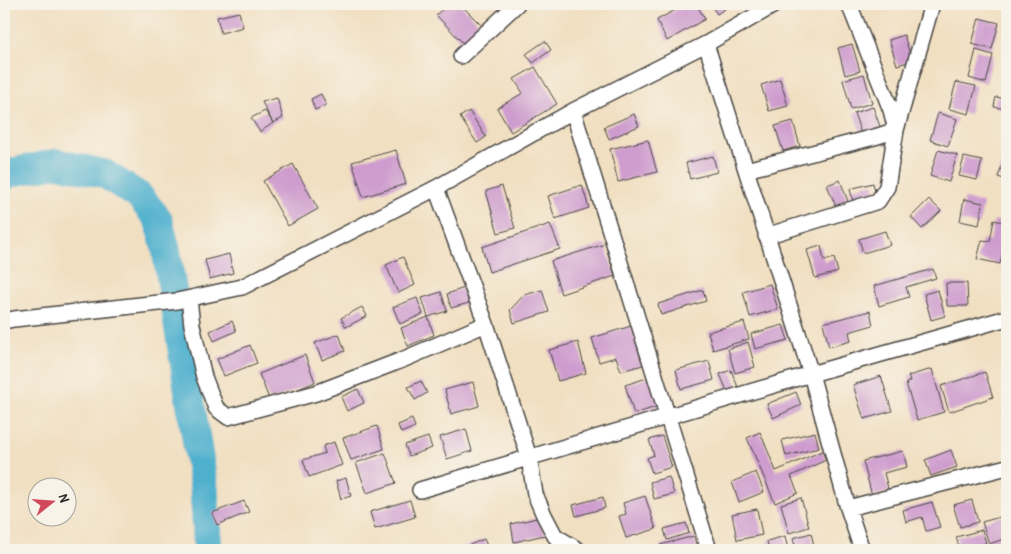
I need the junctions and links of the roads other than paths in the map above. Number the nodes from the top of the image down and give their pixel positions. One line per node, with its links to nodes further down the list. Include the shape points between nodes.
1 (517, 4): 6 (street)
2 (776, 4): 5 (street)
3 (849, 4): 8 (street)
4 (932, 4): 8 (street)
5 (706, 44): 7 (street); 9 (street)
6 (461, 56)
7 (573, 111): 10 (street); 17 (street)
8 (896, 130): 9 (street); 11 (street, via 887,187 878,201)
9 (746, 170): 11 (street)
10 (436, 188): 12 (street, via 242,288); 15 (street)
11 (766, 236): 16 (street)
12 (183, 300): 14 (street); 15 (street, via 204,377 216,408 228,417 316,393)
13 (1007, 318): 16 (street)
14 (4, 321)
15 (486, 324): 18 (street)
16 (810, 374): 17 (street); 21 (street)
17 (669, 417): 18 (street); 23 (street)
18 (529, 457): 20 (street); 22 (street, via 535,494 555,536)
19 (1007, 467): 21 (street)
20 (420, 490)
21 (848, 508): 24 (street)
22 (578, 550)
23 (709, 550)
24 (862, 550)

